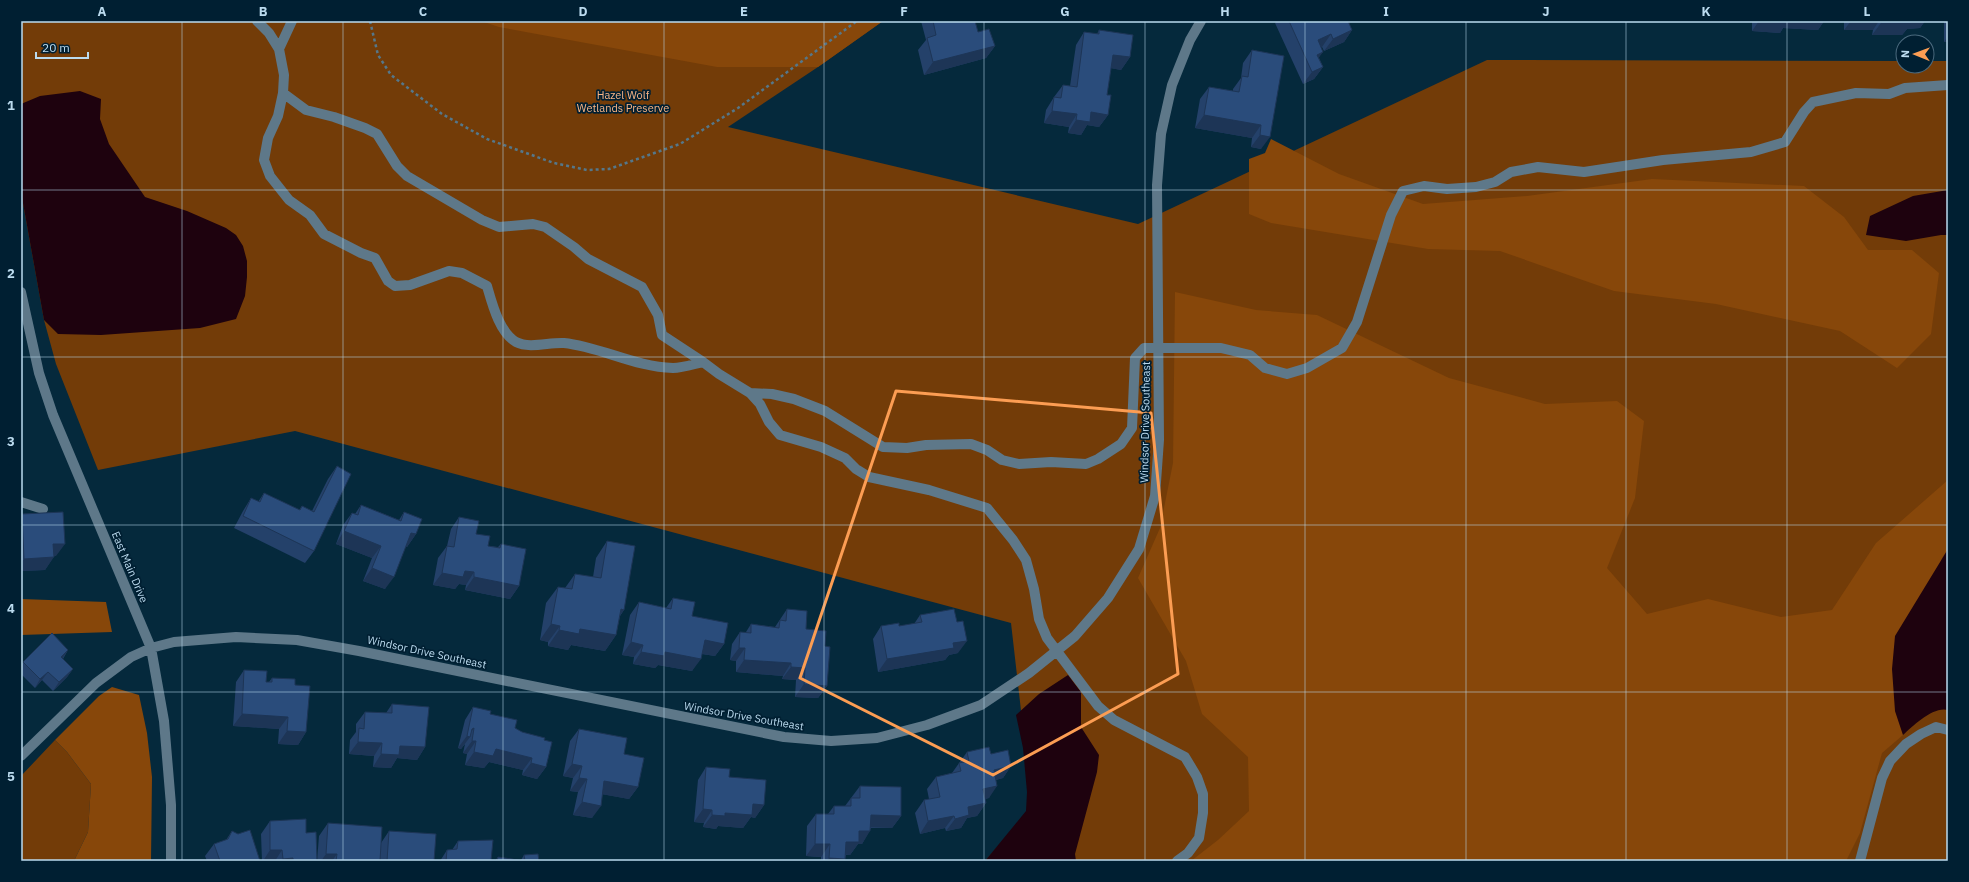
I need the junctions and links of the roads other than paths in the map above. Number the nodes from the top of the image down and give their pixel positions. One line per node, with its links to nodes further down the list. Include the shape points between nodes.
1 (257, 21): 4 (street, via 269,33)
2 (292, 21): 4 (street)
3 (1201, 21): 8 (street, Windsor Drive Southeast, via 1190,40 1172,85 1161,134 1157,185)
4 (279, 49): 6 (street, via 284,75)
5 (1948, 85): 8 (street, via 1905,88 1889,94 1856,93 1813,102 1785,142 1751,152 1663,160 1584,172 1538,167 1511,172 1495,182 1476,186 1447,189 1424,186 1403,191 1391,215 1357,322 1342,348 1307,368 1287,374 1265,368 1250,355 1221,348)
6 (283, 94): 9 (street, via 306,110 340,119 377,134 397,166 407,176 482,220 499,228 533,224 545,227 588,259 642,287 658,315 662,335); 9 (street, via 278,116 268,138 264,160 270,176 289,200 310,215 324,234 375,258 388,281 395,286 410,284 449,271 462,273 487,286 504,330 516,342 528,345 550,343 580,346 646,365 675,368)
7 (21, 292): 13 (street, East Main Drive, via 39,373 53,415)
8 (1158, 348): 10 (street, via 1144,348 1135,358 1132,428 1121,444 1086,464 1019,464 1002,460 987,450 971,444 883,447 825,411 794,399); 14 (street, Windsor Drive Southeast, via 1159,440 1155,496 1139,549 1108,598 1075,636)
9 (703, 362): 10 (street)
10 (750, 393): 14 (street, via 780,435 844,458 869,477 929,490 987,508 1014,540 1026,560 1039,619 1047,638)
11 (21, 502): 12 (street)
12 (43, 509)
13 (151, 648): 14 (street, Windsor Drive Southeast, via 174,642 236,637 297,640 740,729 784,737 831,741 877,738 927,725 981,705); 16 (street, Windsor Drive Southeast, via 131,657 96,682); 17 (street, East Main Drive, via 164,721 171,805)
14 (1057, 651): 18 (street, via 1098,706 1114,720 1185,757 1197,777 1203,794 1199,838 1188,853)
15 (1948, 730): 19 (street, via 1936,727 1921,734 1906,744 1890,761 1882,778)
16 (21, 756)
17 (171, 861)
18 (1177, 861)
19 (1860, 861)

